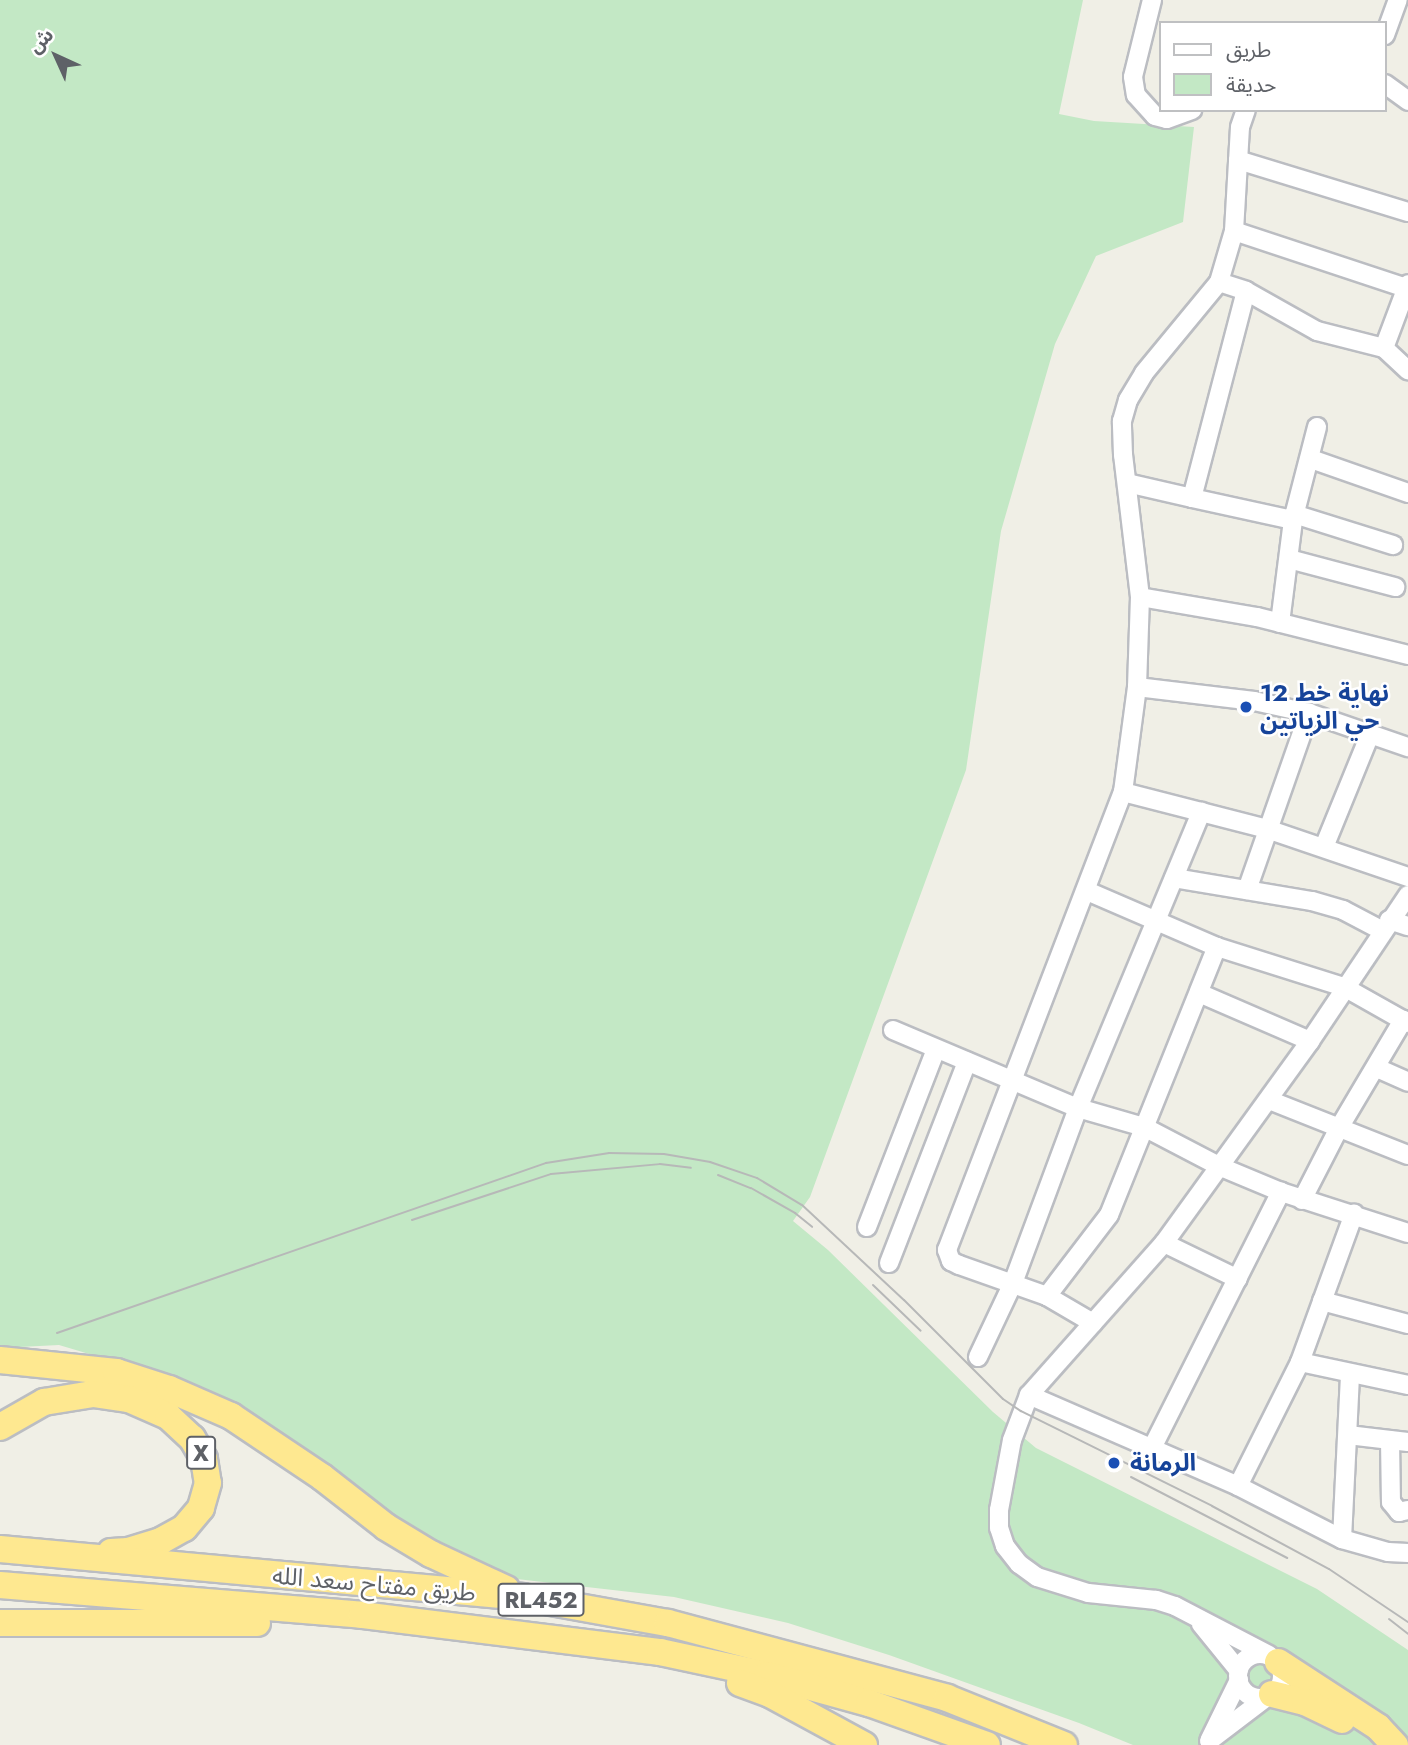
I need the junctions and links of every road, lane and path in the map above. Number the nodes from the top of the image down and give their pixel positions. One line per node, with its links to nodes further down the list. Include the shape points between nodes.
1 (1152, 0): 6 (street, via 1132,77 1136,95 1155,116 1167,119)
2 (1398, 0): 3 (street)
3 (1387, 30)
4 (1387, 85): 5 (street)
5 (1408, 101)
6 (1186, 112)
7 (1245, 112): 8 (street)
8 (1238, 160): 9 (street); 10 (street)
9 (1408, 212)
10 (1234, 231): 11 (street); 13 (street)
11 (1219, 282): 12 (street); 18 (street, via 1144,373 1128,400 1122,421)
12 (1246, 291): 14 (street, via 1317,331); 20 (street)
13 (1406, 294): 14 (street)
14 (1384, 348): 15 (street)
15 (1408, 370)
16 (1317, 427): 17 (street)
17 (1311, 459): 19 (street); 21 (street)
18 (1127, 483): 20 (street); 25 (street)
19 (1408, 493)
20 (1192, 498): 21 (street)
21 (1293, 517): 22 (street); 23 (street)
22 (1393, 545)
23 (1289, 559): 24 (street); 26 (street)
24 (1395, 587)
25 (1140, 597): 26 (street); 28 (street)
26 (1280, 623): 27 (street)
27 (1408, 655)
28 (1136, 687): 29 (street, via 1254,701); 32 (street)
29 (1309, 713): 30 (street); 34 (street)
30 (1370, 734): 31 (street); 35 (street)
31 (1408, 747)
32 (1123, 792): 33 (street); 39 (street)
33 (1201, 813): 34 (street); 37 (street)
34 (1267, 829): 35 (street); 38 (street)
35 (1324, 847): 36 (street)
36 (1408, 877)
37 (1174, 878): 38 (street); 41 (street)
38 (1248, 890): 42 (street, via 1312,901)
39 (1087, 891): 41 (street); 53 (street)
40 (1408, 895): 42 (street)
41 (1154, 921): 44 (street); 56 (street)
42 (1385, 925): 43 (street); 45 (street)
43 (1408, 926)
44 (1217, 947): 45 (street); 46 (street)
45 (1344, 987): 47 (street); 49 (street)
46 (1199, 993): 49 (street); 57 (street)
47 (1405, 1021): 52 (street)
48 (893, 1030): 50 (street)
49 (1310, 1041): 55 (street)
50 (936, 1049): 51 (street); 64 (street)
51 (967, 1062): 53 (street); 67 (street)
52 (1377, 1069): 54 (street); 58 (street)
53 (1014, 1079): 56 (street); 69 (street, via 947,1250 951,1261)
54 (1408, 1082)
55 (1269, 1100): 58 (street); 60 (street)
56 (1078, 1108): 57 (street); 69 (street)
57 (1144, 1127): 60 (street); 70 (street, via 1110,1214)
58 (1339, 1128): 59 (street); 62 (street)
59 (1408, 1155)
60 (1221, 1167): 61 (street); 66 (street)
61 (1281, 1192): 62 (street); 68 (street)
62 (1302, 1200): 63 (street)
63 (1354, 1214): 65 (street); 71 (street)
64 (867, 1227)
65 (1408, 1233)
66 (1164, 1243): 68 (street); 72 (street)
67 (889, 1263)
68 (1238, 1279): 83 (street)
69 (1013, 1283): 70 (street); 74 (street)
70 (1047, 1296): 72 (street)
71 (1322, 1301): 73 (street); 76 (street)
72 (1093, 1323): 79 (street)
73 (1408, 1324)
74 (978, 1357)
75 (0, 1360): 91 (highway, via 116,1372 231,1416 323,1476 386,1527 430,1554)
76 (1300, 1362): 77 (street); 84 (street)
77 (1350, 1374): 78 (street); 81 (street)
78 (1408, 1385)
79 (1029, 1395): 83 (street); 93 (street, via 1012,1440 999,1510 1005,1546 1037,1577 1088,1593 1156,1600)
80 (0, 1427): 89 (highway, X, via 44,1402 93,1394 129,1399 168,1416 192,1438 204,1459 208,1483 201,1508 184,1528 128,1551)
81 (1348, 1435): 82 (street); 86 (street)
82 (1399, 1441): 85 (street, via 1391,1502 1399,1512)
83 (1152, 1448): 84 (street)
84 (1238, 1486): 86 (street)
85 (1408, 1510)
86 (1342, 1539): 88 (street)
87 (0, 1549): 89 (highway, طريق مفتاح سعد الله / RL452)
88 (1408, 1553)
89 (43, 1555): 91 (highway, طريق مفتاح سعد الله / RL452)
90 (0, 1585): 92 (highway, طريق مفتاح سعد الله / RL452)
91 (523, 1597): 102 (highway, طريق مفتاح سعد الله / RL452, via 668,1623 780,1651 947,1698)
92 (362, 1615): 94 (highway, via 271,1623); 95 (highway, طريق مفتاح سعد الله / RL452)
93 (1194, 1616): 96 (street); 97 (street)
94 (0, 1623)
95 (660, 1653): 100 (highway, via 770,1694); 101 (highway, طريق مفتاح سعد الله / RL452, via 767,1675 856,1700)
96 (1274, 1659): 97 (street, via 1258,1654 1246,1658); 98 (street, via 1282,1681); 104 (highway, via 1378,1727)
97 (1239, 1676): 98 (street, via 1248,1694); 99 (street)
98 (1270, 1696): 99 (street); 103 (highway, via 1305,1702 1331,1713)
99 (1208, 1743)
100 (864, 1745)
101 (987, 1745)
102 (1064, 1745)
103 (1373, 1745)
104 (1395, 1745)

